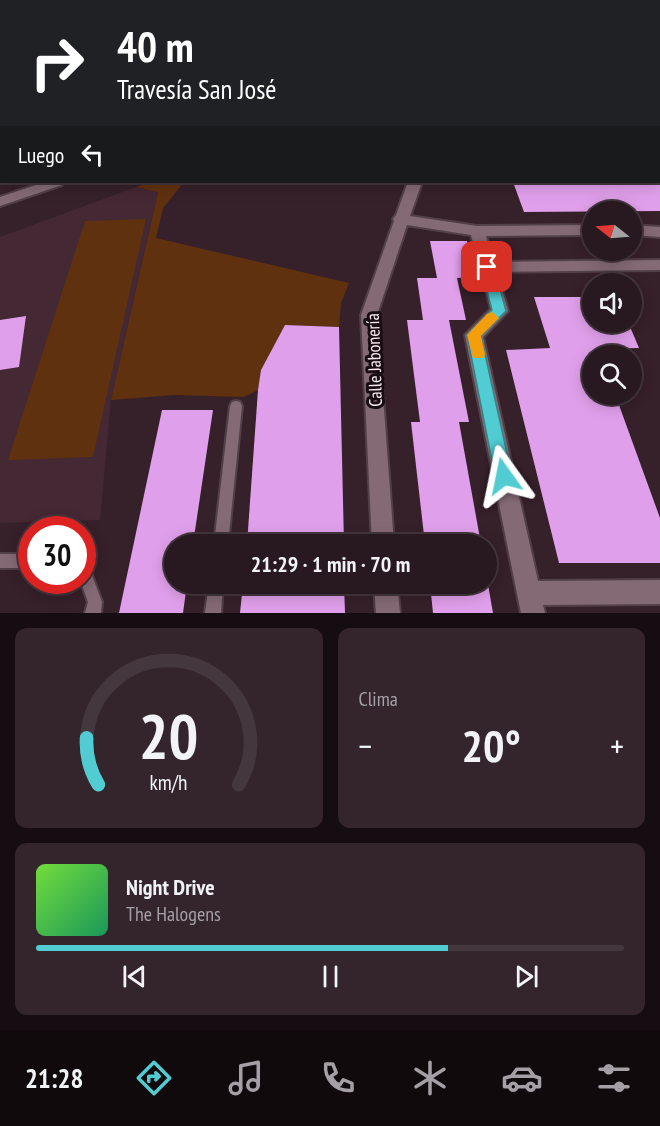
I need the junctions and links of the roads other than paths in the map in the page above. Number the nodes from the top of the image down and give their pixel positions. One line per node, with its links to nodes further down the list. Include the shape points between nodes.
1 (54, 183): 3 (street)
2 (415, 183): 4 (street, Calle Jabonería)
3 (0, 202)
4 (400, 219): 6 (street); 13 (street, Calle Jabonería, via 369,315)
5 (582, 230): 6 (street)
6 (477, 231): 10 (street)
7 (642, 231): 8 (street)
8 (660, 232)
9 (660, 265): 10 (street)
10 (487, 267): 20 (street, via 500,311 474,335)
11 (237, 406): 12 (lane)
12 (222, 534)
13 (382, 534)
14 (0, 561): 15 (lane)
15 (18, 561)
16 (660, 592): 20 (street)
17 (92, 594): 21 (lane)
18 (215, 594): 22 (lane)
19 (387, 594): 23 (street)
20 (531, 603)
21 (93, 613)
22 (213, 613)
23 (388, 613)

